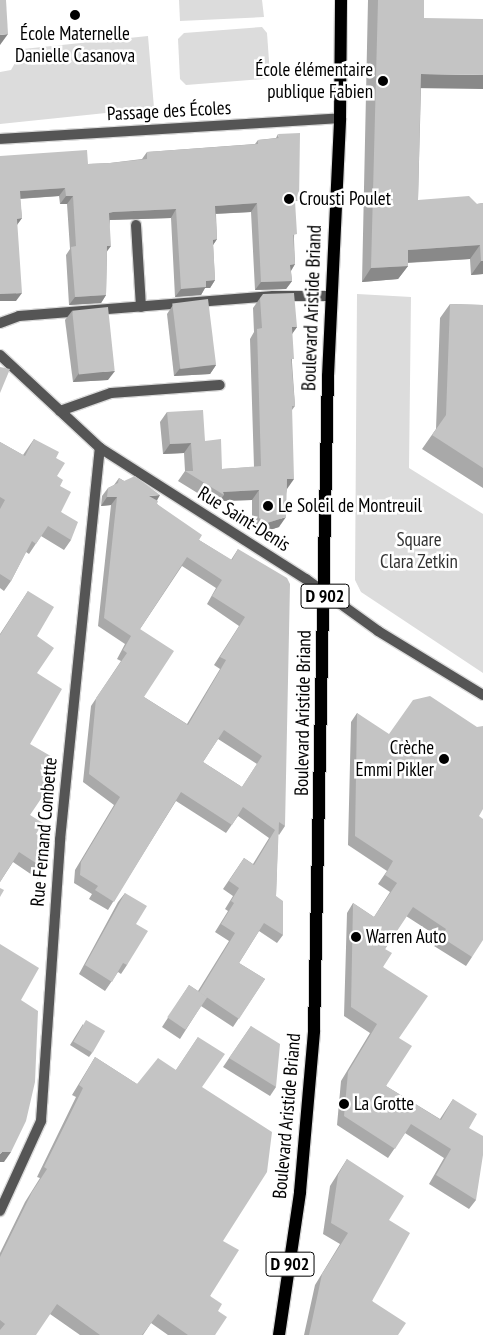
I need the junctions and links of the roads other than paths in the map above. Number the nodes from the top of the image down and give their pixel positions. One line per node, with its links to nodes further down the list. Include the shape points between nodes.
1 (340, 0): 2 (main road, Boulevard Aristide Briand / D 902)
2 (340, 118): 3 (street, Passage des Écoles); 5 (main road, Boulevard Aristide Briand / D 902)
3 (0, 139)
4 (136, 225): 6 (street)
5 (330, 296): 6 (street, via 273,296); 12 (main road, Boulevard Aristide Briand / D 902)
6 (141, 307): 7 (street, via 19,316)
7 (0, 323)
8 (0, 354): 10 (street, Rue Saint-Denis)
9 (220, 385): 10 (street, via 111,393)
10 (60, 411): 11 (street, Rue Saint-Denis)
11 (100, 448): 12 (street, Rue Saint-Denis); 14 (street, Rue Fernand Combette, via 60,840 41,1121)
12 (326, 592): 13 (street, Rue Saint-Denis, via 378,631); 15 (main road, Boulevard Aristide Briand / D 902, via 314,1031 300,1192)
13 (483, 695)
14 (0, 1211)
15 (279, 1335)

